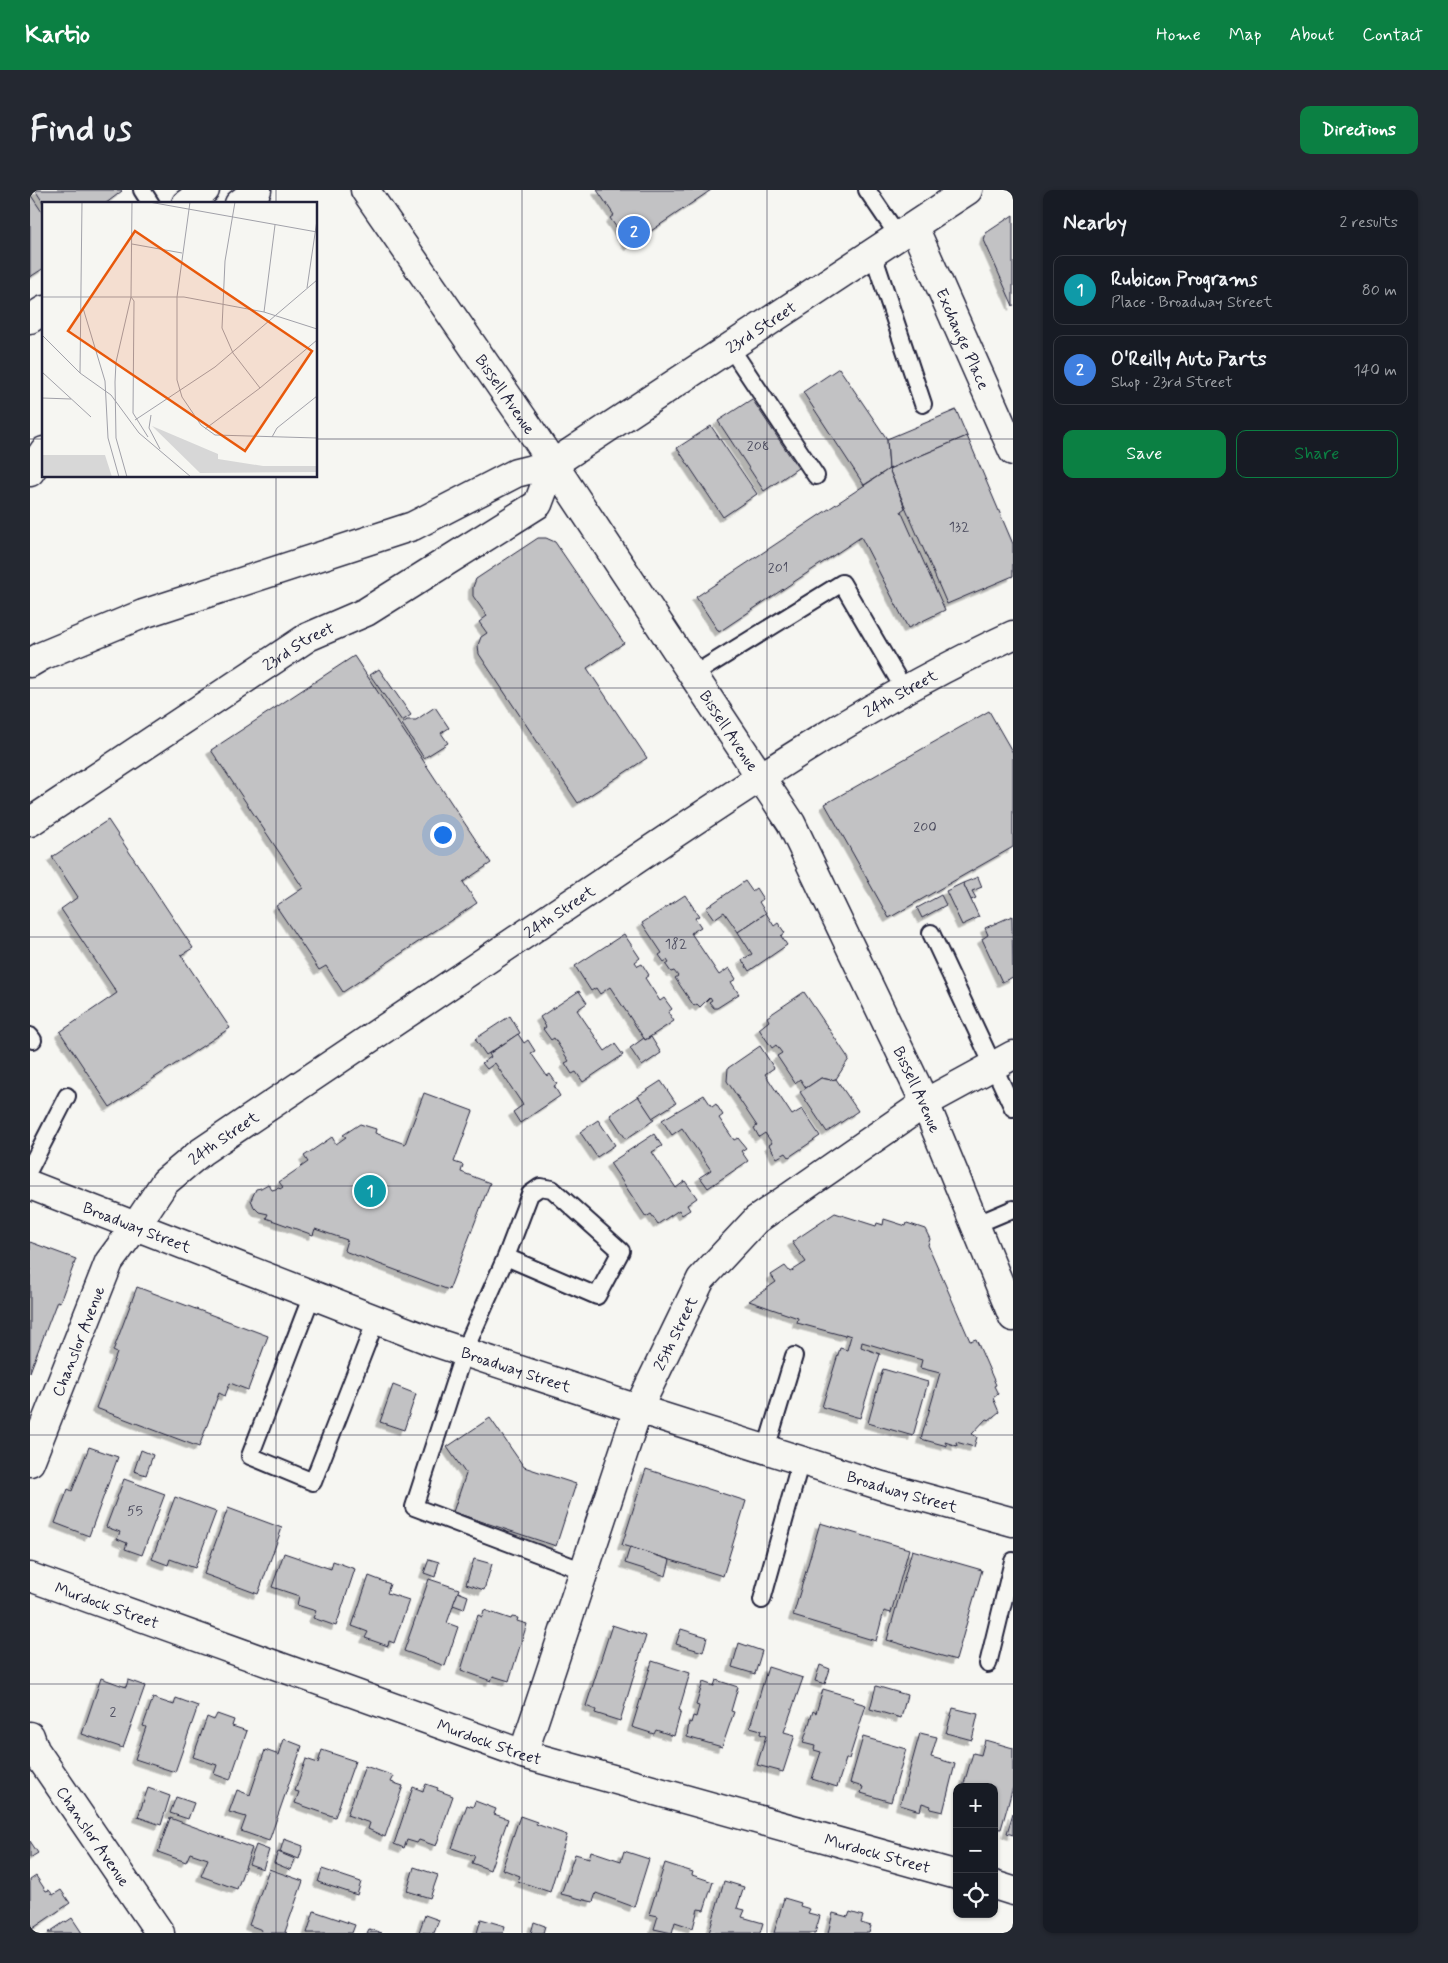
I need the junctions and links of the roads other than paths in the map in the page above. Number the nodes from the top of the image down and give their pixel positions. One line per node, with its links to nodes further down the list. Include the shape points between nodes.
1 (142, 190): 7 (lane)
2 (205, 190): 8 (street)
3 (257, 190): 9 (street)
4 (365, 190): 18 (street, Bissell Avenue)
5 (867, 190): 10 (lane)
6 (968, 190): 10 (street, 23rd Street)
7 (150, 202)
8 (189, 202)
9 (242, 202)
10 (906, 232): 11 (street, 23rd Street); 16 (street, Exchange Place)
11 (872, 254): 14 (street, 23rd Street); 15 (lane)
12 (42, 311): 13 (street)
13 (30, 319)
14 (730, 348): 18 (street, 23rd Street); 20 (lane)
15 (923, 404)
16 (1013, 451)
17 (42, 454): 19 (street)
18 (553, 464): 22 (street, 23rd Street, via 516,473 413,526 142,614); 23 (street, Bissell Avenue); 26 (street, 23rd Street, via 538,504 366,612 308,637)
19 (30, 472)
20 (816, 476)
21 (1013, 635): 24 (street, 24th Street)
22 (30, 663)
23 (693, 675): 24 (lane, via 842,583); 25 (street, Bissell Avenue)
24 (904, 691): 25 (street, 24th Street)
25 (761, 776): 30 (street, Bissell Avenue, via 791,823); 36 (street, 24th Street, via 201,1152 165,1182)
26 (30, 822)
27 (931, 933): 28 (lane)
28 (1003, 1060): 30 (street, 25th Street); 31 (lane)
29 (67, 1096): 32 (lane)
30 (925, 1103): 35 (street, Bissell Avenue); 43 (street, 25th Street, via 756,1220 702,1279)
31 (1013, 1108)
32 (30, 1168)
33 (30, 1185): 36 (street, Broadway Street)
34 (1013, 1209): 35 (lane)
35 (975, 1225): 39 (street, Bissell Avenue)
36 (135, 1227): 38 (street, Broadway Street); 46 (street, Chanslor Avenue, via 109,1262)
37 (506, 1257): 37 (lane, via 597,1296 621,1251 552,1189 540,1187 530,1194); 41 (lane)
38 (312, 1295): 40 (street, Broadway Street); 40 (lane, via 250,1456 313,1482)
39 (1013, 1317)
40 (376, 1320): 41 (street, Broadway Street)
41 (464, 1352): 43 (street, Broadway Street); 49 (lane, via 414,1506)
42 (794, 1356): 44 (lane)
43 (638, 1410): 44 (street, Broadway Street); 49 (street, 25th Street)
44 (766, 1449): 45 (street, Broadway Street)
45 (801, 1460): 47 (street, Broadway Street); 51 (lane)
46 (30, 1462)
47 (1013, 1522)
48 (1013, 1561): 52 (lane)
49 (584, 1571): 54 (street, 25th Street)
50 (30, 1577): 54 (street, Murdock Street)
51 (762, 1600)
52 (988, 1664)
53 (30, 1736): 58 (street, Chanslor Avenue, via 35,1750)
54 (523, 1754): 55 (street, Murdock Street)
55 (953, 1874)
56 (998, 1887): 57 (street)
57 (1013, 1891)
58 (160, 1933)

